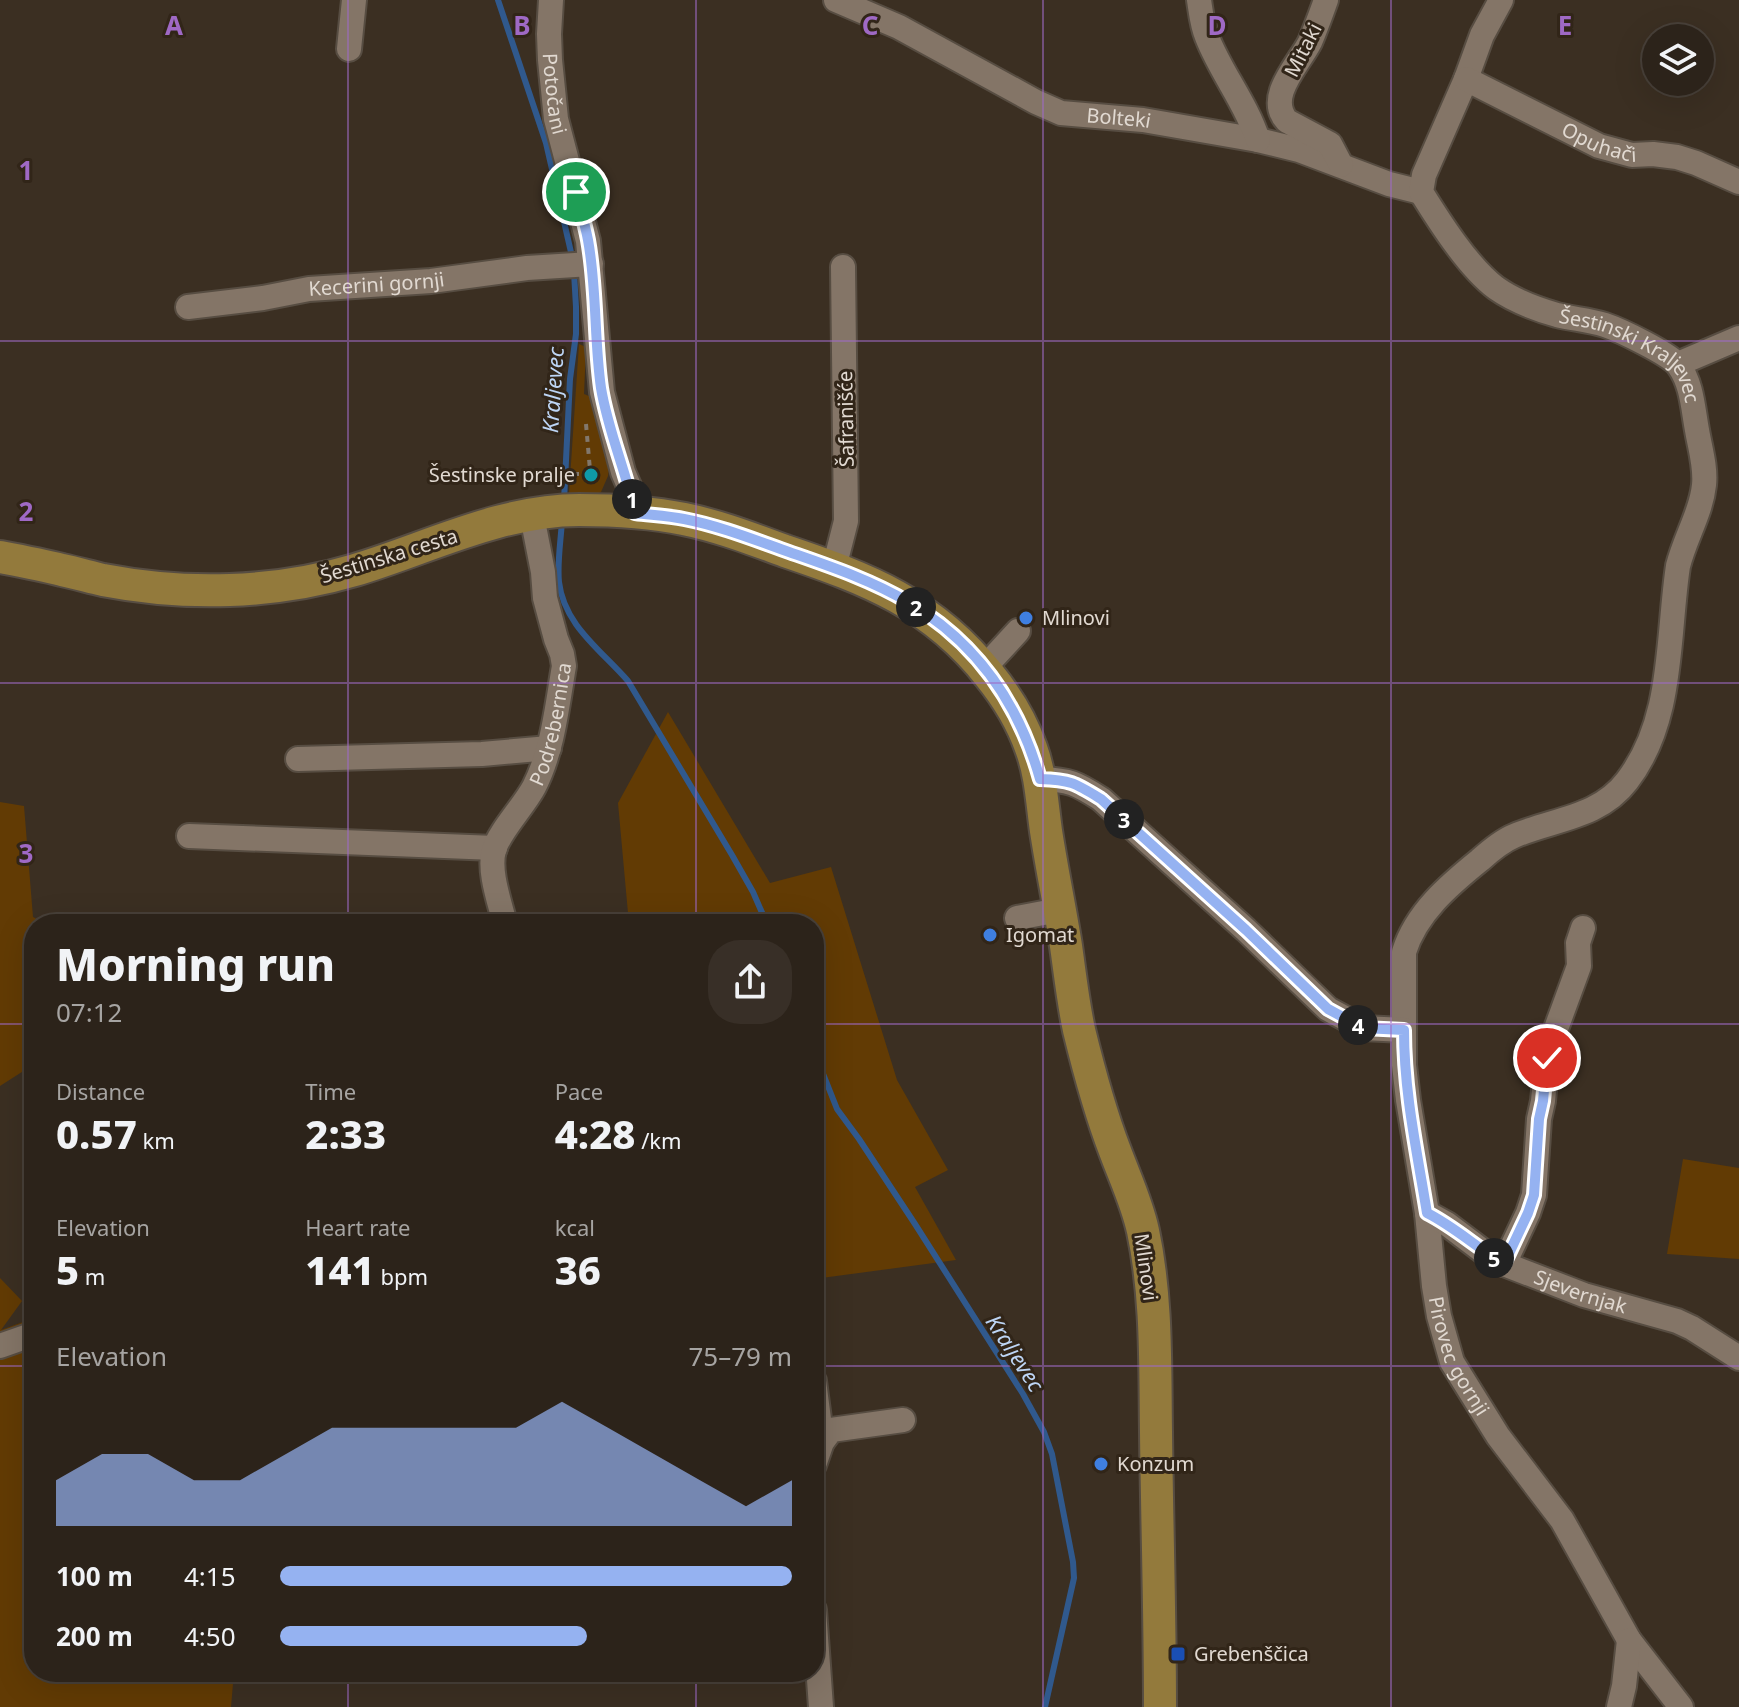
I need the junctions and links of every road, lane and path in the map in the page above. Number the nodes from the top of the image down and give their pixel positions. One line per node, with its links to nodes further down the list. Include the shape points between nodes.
1 (354, 0): 7 (street)
2 (836, 0): 9 (street, Bolteki, via 899,27 1061,113 1143,120)
3 (1199, 0): 9 (street, via 1206,35)
4 (1326, 0): 10 (street, Mitaki, via 1279,99 1282,116 1330,144)
5 (1501, 0): 8 (street)
6 (555, 2): 13 (street, Potočani, via 549,47 556,119 582,216)
7 (349, 49)
8 (1466, 79): 11 (street, Opuhači, via 1599,146 1632,155 1677,157); 12 (street)
9 (1258, 140): 10 (street, Bolteki)
10 (1341, 165): 12 (street, Bolteki)
11 (1739, 182)
12 (1421, 192): 17 (street, Šestinski Kraljevec, via 1464,254 1495,287 1547,311 1605,325)
13 (578, 265): 15 (street, Kecerini gornji, via 309,289); 21 (street, Potočani, via 602,392)
14 (843, 267): 23 (street, Šafranišće, via 847,509)
15 (188, 307)
16 (1739, 338): 17 (street)
17 (1678, 364): 35 (street, Šestinski Kraljevec, via 1691,396 1704,483 1678,566 1664,699 1652,738 1615,795 1577,817 1512,837 1430,906 1404,952)
18 (573, 474): 19 (path)
19 (585, 474)
20 (555, 512): 21 (main road, Šestinska cesta); 22 (main road, Šestinska cesta, via 474,529 354,570 271,588 173,589 102,580); 26 (street, Podrebernica, via 543,572 564,666)
21 (635, 513): 23 (main road, Mlinovi, via 716,527)
22 (0, 557)
23 (834, 568): 25 (main road, Mlinovi, via 933,618)
24 (1018, 631): 25 (street)
25 (984, 668): 28 (main road, Mlinovi, via 1020,723)
26 (549, 748): 27 (street); 30 (street, Podrebernica, via 536,784)
27 (298, 759)
28 (1040, 779): 31 (main road, Mlinovi); 35 (street, via 1075,783 1101,799 1328,1009 1363,1028)
29 (189, 836): 30 (street)
30 (495, 848): 32 (street, via 492,861)
31 (1059, 910): 33 (street); 46 (main road, Mlinovi, via 1084,1053 1137,1208 1150,1278)
32 (502, 914)
33 (1017, 918)
34 (1583, 928): 37 (street, via 1579,966 1547,1058 1534,1195)
35 (1404, 1030): 36 (street, Pirovec gornji, via 1411,1126)
36 (1427, 1213): 37 (street, Sjevernjak); 43 (street, Pirovec gornji, via 1439,1316 1452,1362 1498,1436 1562,1520)
37 (1504, 1264): 40 (street, Sjevernjak, via 1584,1295 1677,1321)
38 (24, 1338): 39 (street)
39 (0, 1346)
40 (1739, 1358)
41 (903, 1420): 42 (street, via 831,1430)
42 (824, 1442)
43 (1629, 1640): 47 (street); 48 (street, Pirovec gornji)
44 (819, 1682): 45 (street)
45 (821, 1707)
46 (1160, 1707)
47 (1619, 1707)
48 (1681, 1707)

